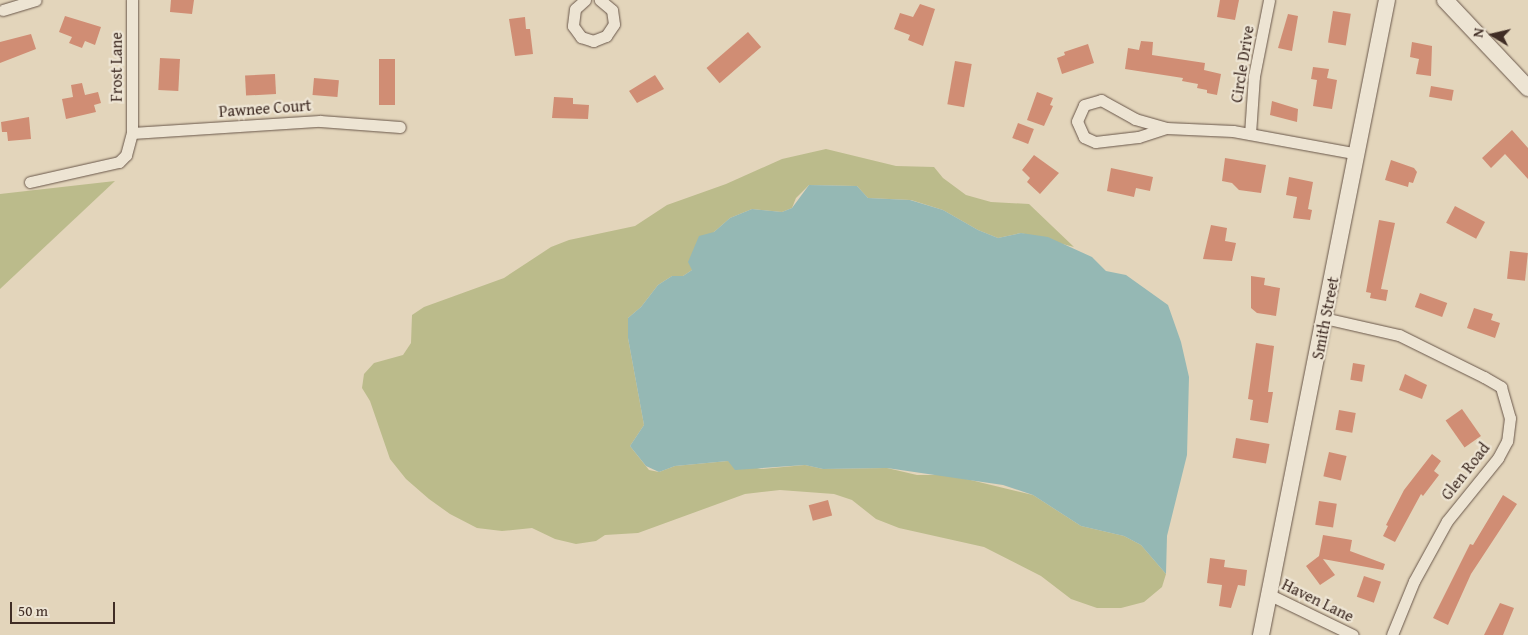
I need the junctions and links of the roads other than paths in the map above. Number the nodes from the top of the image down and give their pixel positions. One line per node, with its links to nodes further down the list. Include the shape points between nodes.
1 (36, 0): 8 (street)
2 (132, 0): 12 (street, Frost Lane)
3 (585, 0): 4 (street, via 575,9 573,26 581,37 593,41 606,36 614,24 612,10)
4 (600, 0)
5 (1269, 0): 13 (street, Circle Drive, via 1254,76)
6 (1388, 0): 14 (main road, Smith Street)
7 (1445, 0): 9 (main road)
8 (3, 10)
9 (1528, 88)
10 (400, 127): 12 (street, Pawnee Court, via 320,121)
11 (1166, 128): 11 (street, via 1135,119 1102,100 1084,105 1077,121 1084,137 1095,142 1138,137); 13 (street)
12 (132, 133): 15 (street, via 130,147 119,162)
13 (1250, 134): 14 (street)
14 (1358, 154): 16 (main road, Smith Street)
15 (30, 182)
16 (1324, 318): 17 (main road, Smith Street); 20 (street, Glen Road, via 1399,335 1484,377 1501,387 1510,418 1507,441 1498,458 1446,521 1414,581)
17 (1268, 594): 18 (main road, Smith Street); 19 (street, Haven Lane)
18 (1261, 635)
19 (1353, 635)
20 (1392, 635)

